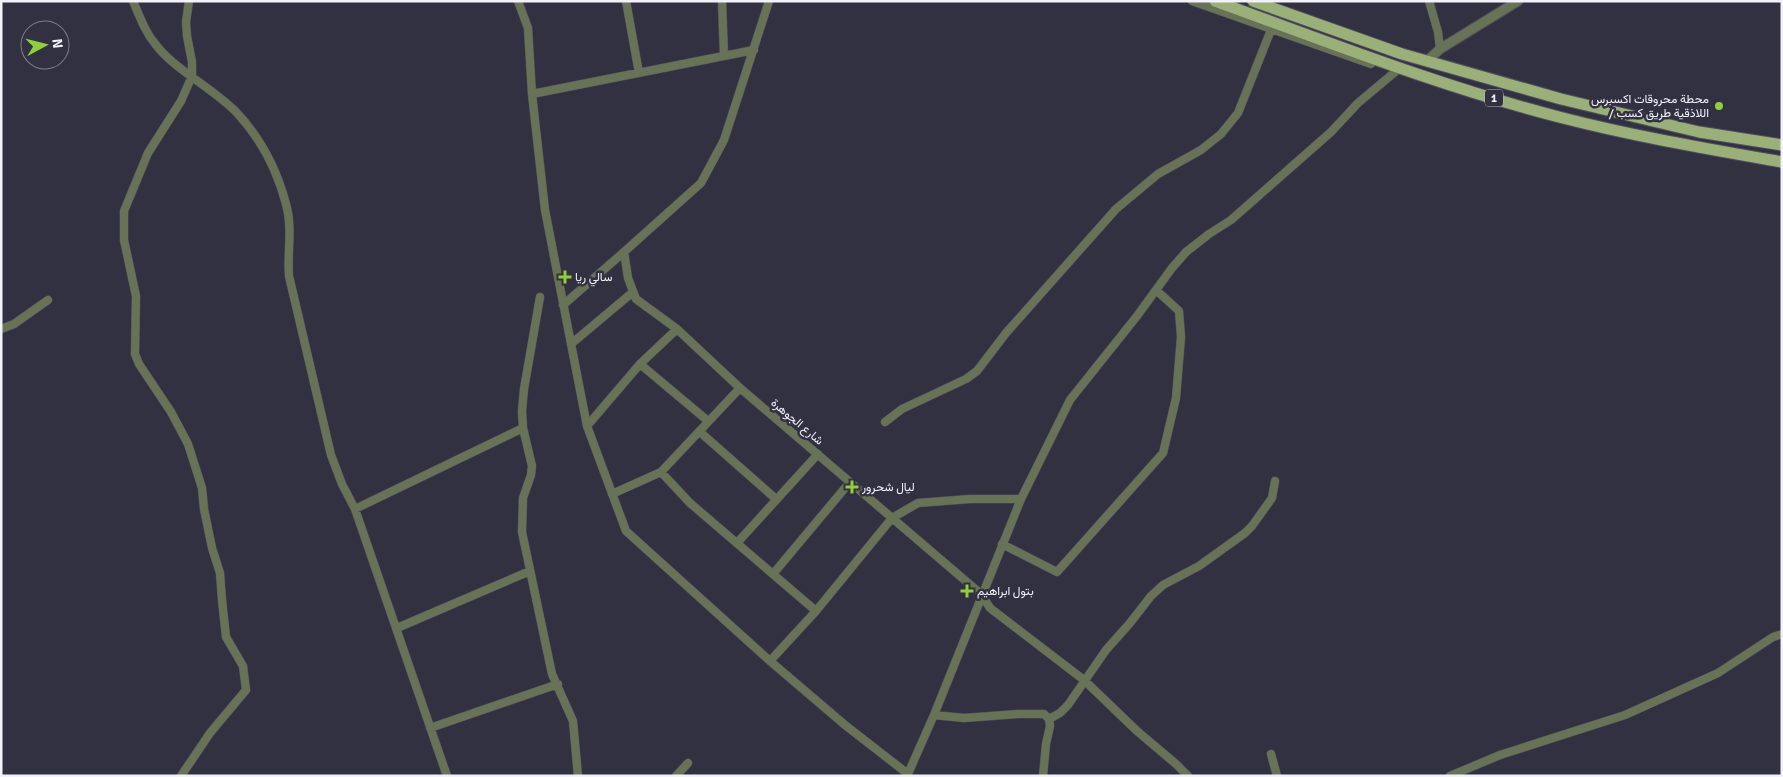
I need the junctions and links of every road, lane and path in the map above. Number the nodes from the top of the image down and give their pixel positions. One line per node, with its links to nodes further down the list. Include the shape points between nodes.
1 (133, 1): 19 (street, via 155,45)
2 (188, 1): 19 (street, via 186,22)
3 (518, 1): 20 (street, via 528,28)
4 (626, 1): 18 (street)
5 (722, 1): 15 (street)
6 (769, 1): 14 (street)
7 (1192, 1): 12 (street)
8 (1215, 1): 17 (main road, 1)
9 (1254, 1): 16 (main road, 1)
10 (1429, 1): 13 (street)
11 (1518, 1): 13 (street)
12 (1271, 30): 17 (street); 35 (street, via 1238,113 1221,134 1201,150 1158,174 1116,209 977,370 966,379 902,409)
13 (1440, 49): 16 (street)
14 (754, 50): 15 (street); 23 (street, via 724,140 701,182)
15 (724, 56): 18 (street)
16 (1427, 61): 21 (main road, 1, via 1561,99 1698,132)
17 (1398, 70): 22 (main road, 1, via 1560,117); 24 (street, via 1238,215 1186,252)
18 (639, 73): 20 (street)
19 (192, 76): 46 (street, via 237,113 272,163 290,221 289,276 331,455); 65 (street, via 181,101 148,152 124,211 124,240 136,303 135,354 188,444 202,488 212,548 220,572 226,637 243,666 246,690 210,733)
20 (532, 94): 28 (street, via 545,210)
21 (1782, 145)
22 (1782, 162)
23 (624, 252): 25 (street, شارع الجوهرة); 28 (street)
24 (1156, 290): 45 (street, via 1070,400); 49 (street, via 1179,311 1181,337 1176,398 1163,453 1057,572)
25 (633, 292): 30 (street, شارع الجوهرة, via 636,300); 31 (street)
26 (540, 297): 37 (street, via 524,389)
27 (48, 300): 29 (street, via 14,324)
28 (563, 305): 31 (street)
29 (1, 329)
30 (677, 329): 32 (street); 33 (street, شارع الجوهرة)
31 (571, 344): 36 (street)
32 (640, 364): 34 (street); 36 (street)
33 (740, 388): 34 (street); 39 (street, شارع الجوهرة)
34 (708, 421): 38 (street)
35 (885, 422)
36 (587, 426): 43 (street)
37 (523, 428): 46 (street); 50 (street, via 532,466 523,498 522,520)
38 (700, 432): 40 (street); 44 (street)
39 (818, 454): 42 (street, شارع الجوهرة); 44 (street)
40 (661, 472): 43 (street); 48 (street, via 690,503)
41 (1275, 481): 57 (street, via 1272,498 1252,526 1199,566 1157,590)
42 (850, 482): 47 (street, شارع الجوهرة); 51 (street)
43 (612, 494): 56 (street, via 626,531)
44 (776, 499): 48 (street)
45 (1020, 500): 47 (street, via 918,503); 49 (street)
46 (355, 510): 54 (street)
47 (892, 518): 52 (street, شارع الجوهرة); 53 (street)
48 (737, 543): 51 (street)
49 (1002, 544): 52 (street)
50 (530, 571): 54 (street); 58 (street, via 552,674)
51 (773, 574): 53 (street)
52 (981, 594): 57 (street, شارع الجوهرة, via 990,608); 59 (street)
53 (816, 611): 56 (street)
54 (397, 628): 61 (street)
55 (1782, 634): 72 (street, via 1718,673 1625,715 1500,755)
56 (770, 661): 64 (street)
57 (1084, 680): 60 (street, via 1068,705); 70 (street, شارع الجوهرة)
58 (558, 684): 61 (street); 67 (street, via 573,721)
59 (934, 716): 60 (street, via 964,718 1040,713); 64 (street)
60 (1049, 719): 69 (street)
61 (430, 728): 66 (street)
62 (1271, 754): 71 (street)
63 (688, 763): 68 (street)
64 (907, 775)
65 (181, 776)
66 (447, 776)
67 (578, 776)
68 (676, 776)
69 (1043, 776)
70 (1188, 776)
71 (1277, 776)
72 (1450, 776)

